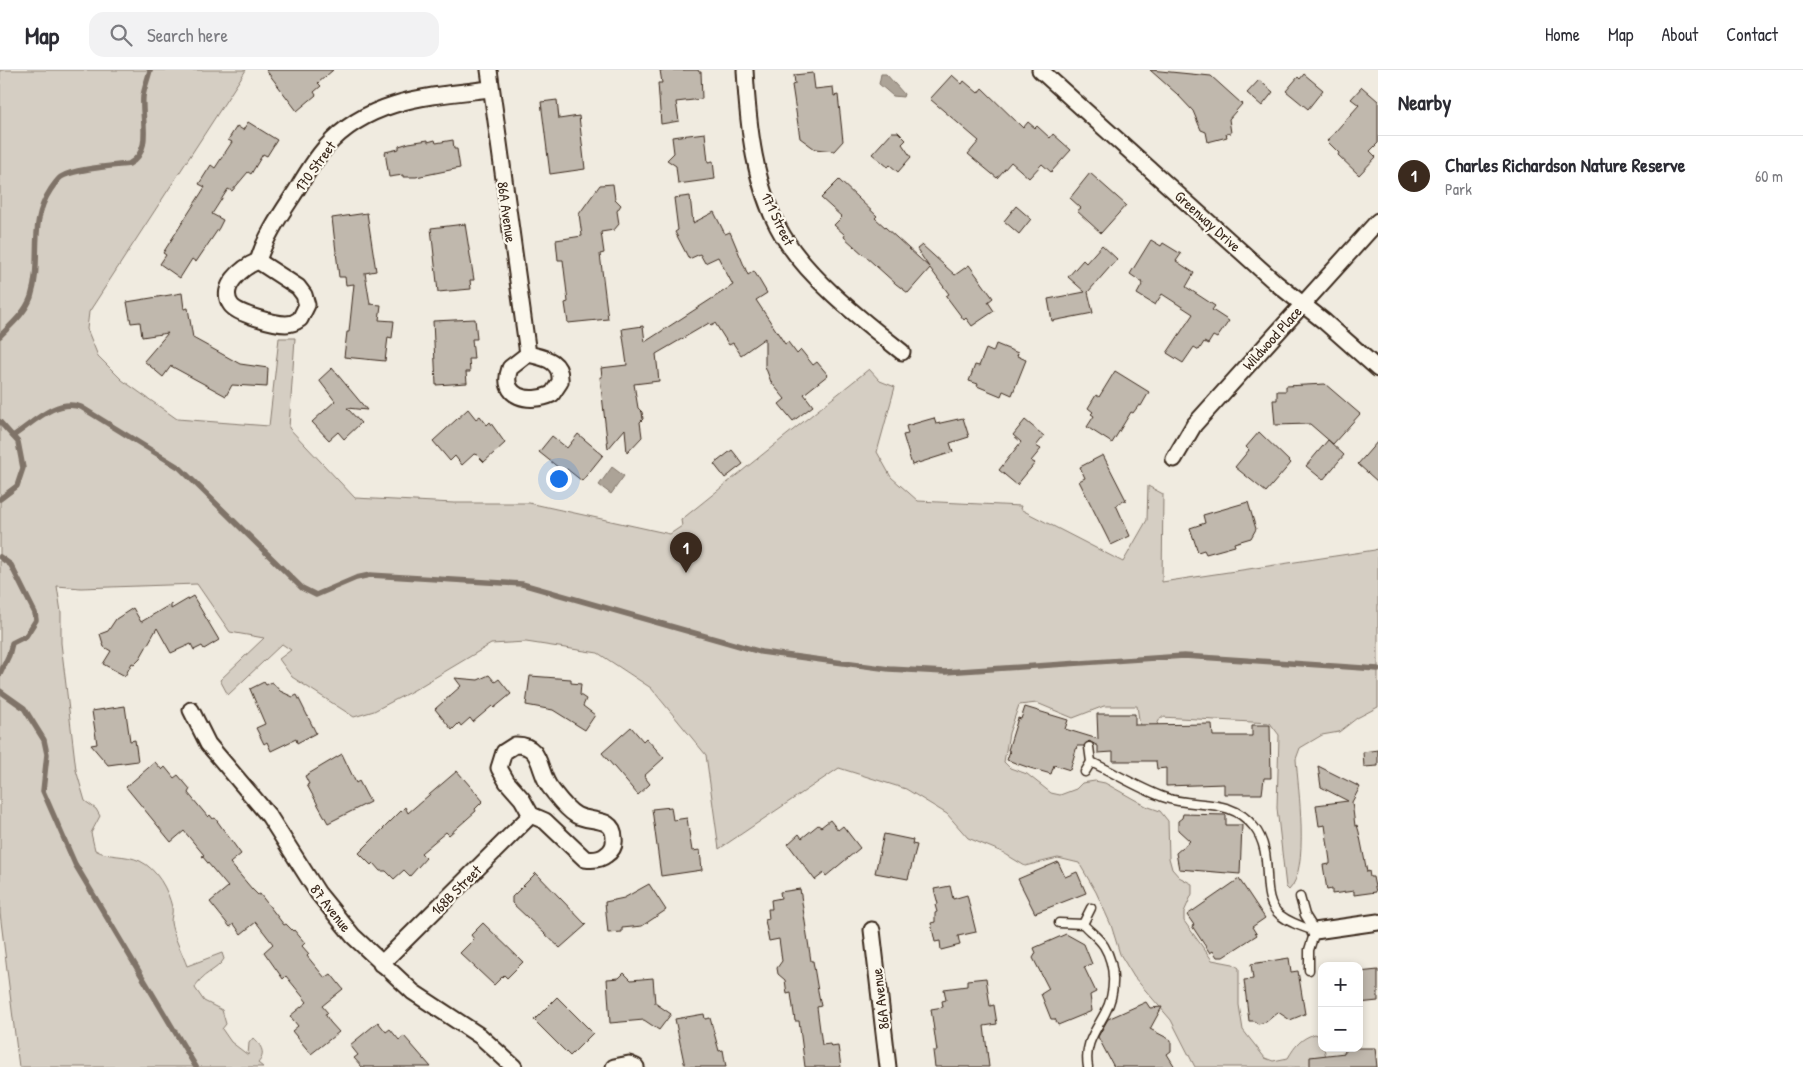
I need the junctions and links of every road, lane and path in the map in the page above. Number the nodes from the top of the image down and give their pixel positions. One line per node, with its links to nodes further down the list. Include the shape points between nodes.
1 (489, 70): 4 (street, 86A Avenue)
2 (745, 70): 8 (street, 171 Street, via 760,182 780,231 820,281)
3 (1040, 70): 7 (street, Greenway Drive)
4 (491, 89): 6 (street, 170 Street, via 397,102 372,111 349,125 327,145 314,163 264,240); 9 (street, 86A Avenue)
5 (1378, 222): 7 (street, Wildwood Place)
6 (258, 261): 6 (street, via 231,283 228,294 232,307 284,324 300,319 307,305 302,290)
7 (1303, 304): 10 (street, Greenway Drive); 11 (street, Wildwood Place, via 1194,425)
8 (902, 352)
9 (528, 354)
10 (1378, 369)
11 (1174, 459)
12 (191, 710): 24 (street, 87 Avenue, via 203,737 269,816 326,904)
13 (1089, 747): 14 (lane)
14 (1091, 762): 15 (lane); 23 (lane, via 1162,797 1217,804 1240,814 1254,826 1264,844 1268,892 1276,910 1290,921)
15 (1085, 772)
16 (531, 815): 16 (street, via 499,768 504,752 515,745 525,745 534,750 550,789 575,814 607,823 613,832 614,844 602,858 585,859 545,821); 24 (street, 168B Street)
17 (1300, 897): 23 (lane, via 1305,915)
18 (1091, 908): 21 (lane)
19 (1378, 922): 23 (street)
20 (1059, 923): 21 (lane)
21 (1083, 924): 30 (lane, via 1100,939 1108,953 1113,981 1109,1005 1089,1042)
22 (872, 930): 29 (street, 86A Avenue)
23 (1315, 931): 25 (lane, via 1309,950)
24 (381, 964): 26 (street, 87 Avenue, via 426,1002 487,1041)
25 (1309, 970)
26 (514, 1067)
27 (614, 1067): 28 (street, via 629,1064)
28 (636, 1067)
29 (888, 1067)
30 (1088, 1067)

